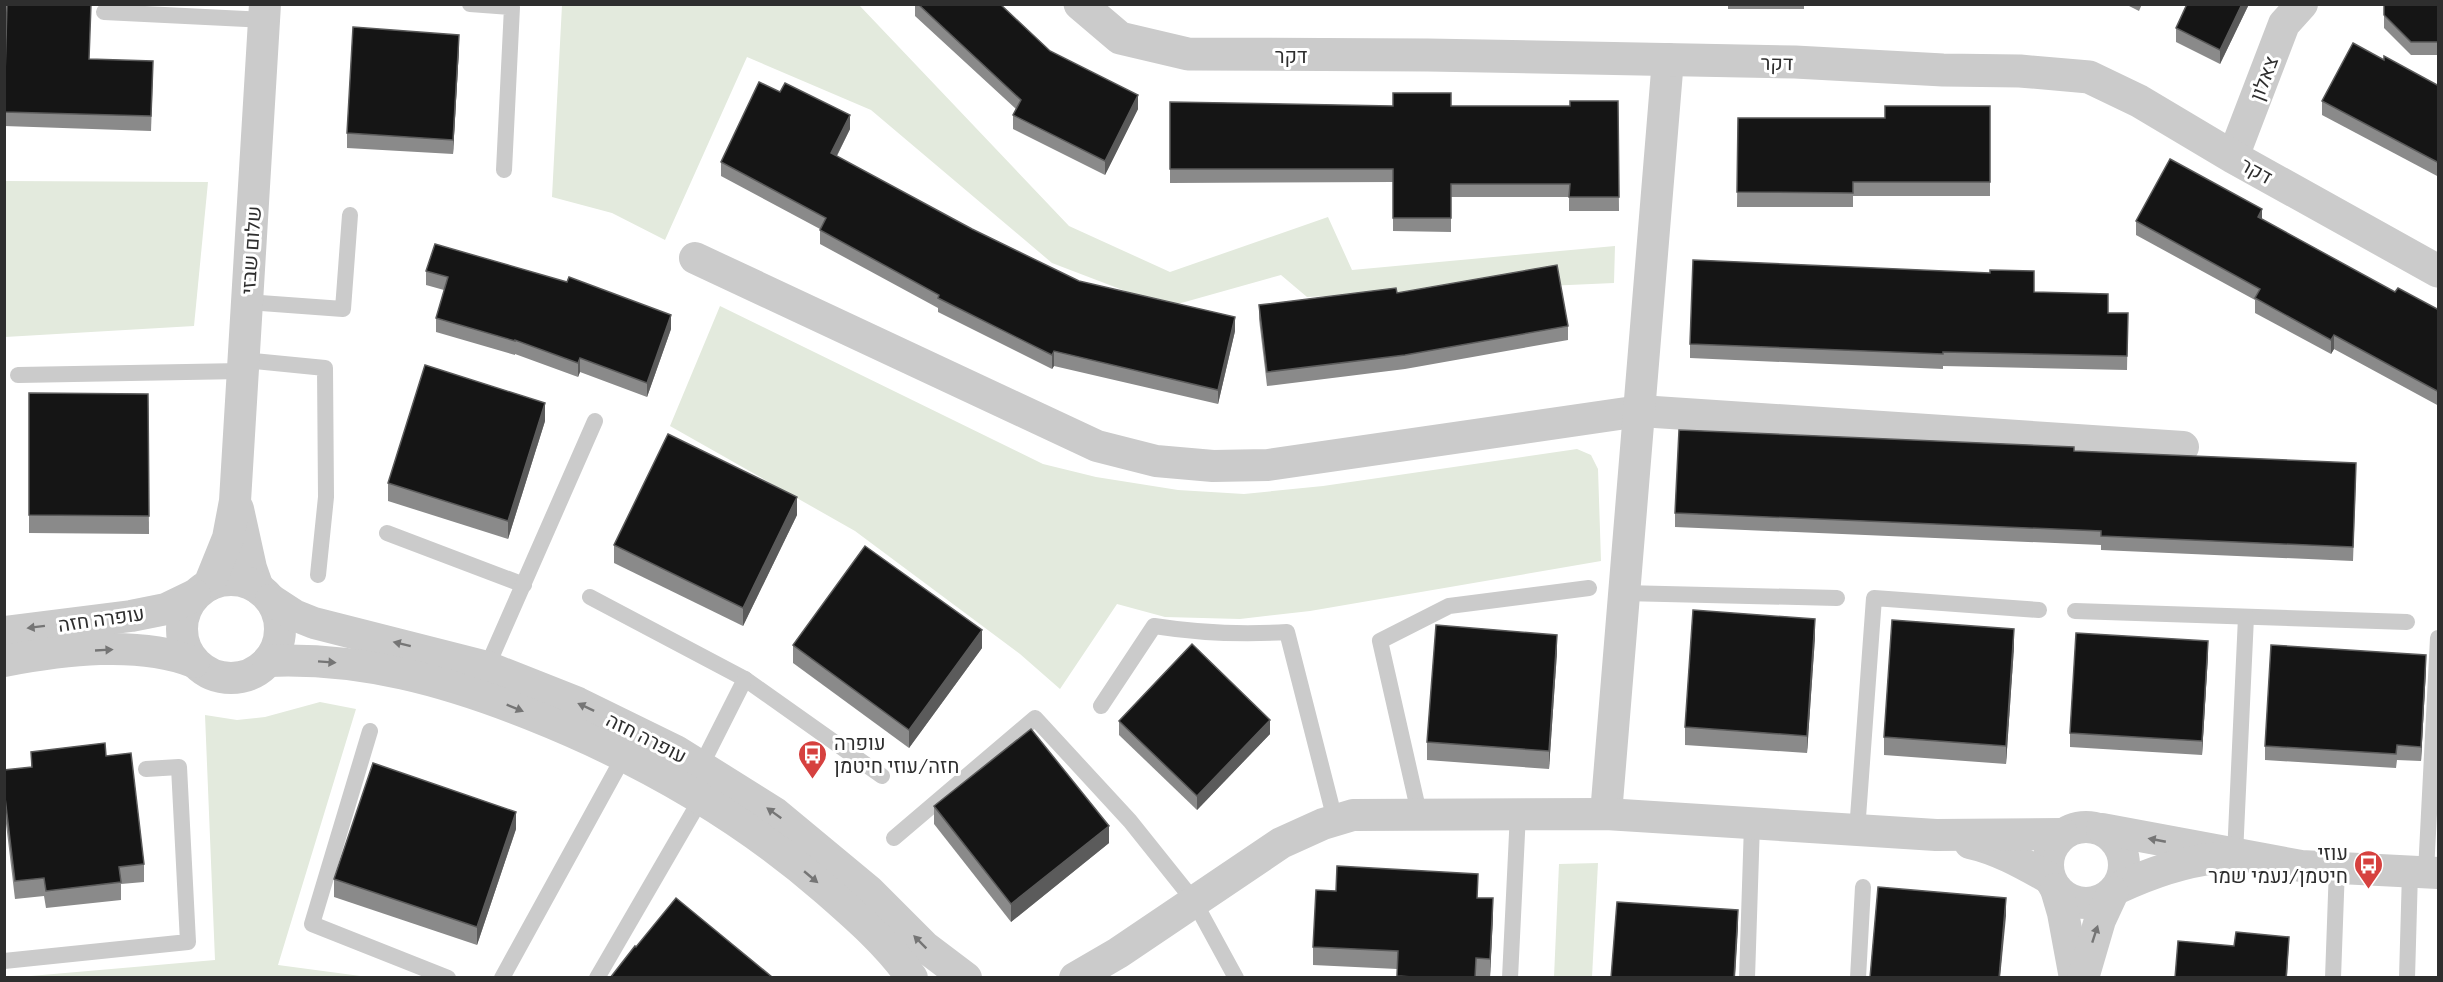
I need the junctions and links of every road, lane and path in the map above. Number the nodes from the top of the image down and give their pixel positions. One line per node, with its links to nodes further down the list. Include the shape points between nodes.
1 (470, 4): 8 (lane, via 512,7)
2 (1080, 4): 6 (street, דקר, via 1120,39 1188,54)
3 (2302, 4): 7 (street, צאלון, via 2284,24)
4 (104, 12): 5 (lane)
5 (264, 12): 12 (street, שלום שבזי)
6 (1668, 59): 7 (street, דקר, via 2020,71 2089,77 2139,101); 15 (street)
7 (2233, 157): 11 (street, דקר)
8 (504, 170)
9 (350, 215): 12 (lane, via 343,309)
10 (695, 258): 15 (street, via 1097,446 1156,461 1268,465)
11 (2439, 271)
12 (246, 302): 13 (street, שלום שבזי)
13 (243, 365): 14 (lane); 18 (street, שלום שבזי); 20 (lane, via 325,368 326,497)
14 (18, 375)
15 (1641, 411): 17 (street); 24 (street)
16 (595, 421): 21 (lane)
17 (2183, 447)
18 (235, 496): 23 (street, שלום שבזי, via 231,530 222,557); 25 (street, שלום שבזי, via 251,568)
19 (387, 533): 21 (lane)
20 (318, 575)
21 (524, 585): 37 (lane)
22 (1589, 588): 46 (lane, via 1449,606 1380,641)
23 (202, 590): 25 (street, via 225,580 243,581); 32 (street, עופרה חזה, one-way to 32, via 166,609); 36 (street, via 186,609 181,626 183,641)
24 (1623, 593): 27 (lane); 48 (street)
25 (265, 594): 35 (street, via 278,616 280,633); 37 (street, עופרה חזה, one-way to 25, via 314,623 294,615)
26 (590, 597): 38 (lane)
27 (1837, 598)
28 (2039, 610): 52 (lane, via 1874,598)
29 (2075, 611): 30 (lane)
30 (2246, 617): 31 (lane); 56 (lane)
31 (2407, 622)
32 (4, 632)
33 (2439, 638): 58 (lane)
34 (4, 661): 36 (street, עופרה חזה, one-way to 36, via 120,649 176,655)
35 (268, 661): 36 (street, via 257,671 228,679 212,675); 41 (street, עופרה חזה, one-way to 41, via 340,662 454,686)
36 (194, 662)
37 (488, 667): 42 (street, עופרה חזה, one-way to 37, via 578,703)
38 (745, 679): 42 (lane); 44 (lane)
39 (1101, 706): 49 (lane, via 1154,626 1200,633 1287,632)
40 (370, 731): 65 (lane, via 312,924)
41 (624, 756): 45 (street, עופרה חזה); 66 (lane)
42 (701, 766): 69 (street, עופרה חזה, one-way to 42, via 925,948 869,891 792,827)
43 (146, 769): 64 (lane, via 180,767 188,942)
44 (882, 776)
45 (702, 797): 67 (lane); 68 (street, עופרה חזה, one-way to 68, via 809,875 883,943)
46 (1419, 813): 47 (street); 49 (street, via 1353,814)
47 (1518, 813): 48 (street); 73 (lane)
48 (1606, 814): 50 (street)
49 (1335, 820): 62 (street, via 1281,843)
50 (1752, 824): 52 (street); 74 (lane)
51 (2102, 829): 53 (street, via 2088,826); 56 (street, one-way to 51); 61 (street, via 2121,848 2125,861 2124,876)
52 (1857, 831): 54 (street)
53 (2062, 834): 54 (street); 59 (street, via 2050,851 2047,864)
54 (1936, 836): 59 (street, via 1982,845)
55 (894, 838): 62 (lane, via 1035,718 1130,821)
56 (2235, 855): 57 (street, via 2301,867); 61 (street, via 2188,861)
57 (2337, 867): 58 (street); 78 (lane)
58 (2425, 872): 79 (lane)
59 (2053, 883): 61 (street, via 2066,898 2082,904 2096,903); 76 (street, via 2063,913)
60 (1863, 887): 75 (lane)
61 (2115, 890): 77 (street, one-way to 61, via 2100,920)
62 (1194, 901): 63 (street); 72 (lane)
63 (1118, 953): 70 (street); 71 (street)
64 (4, 961)
65 (448, 978)
66 (502, 978)
67 (597, 978)
68 (912, 978)
69 (966, 978)
70 (1075, 978)
71 (1092, 978)
72 (1236, 978)
73 (1510, 978)
74 (1746, 978)
75 (1858, 978)
76 (2074, 978)
77 (2083, 978)
78 (2333, 978)
79 (2407, 978)

